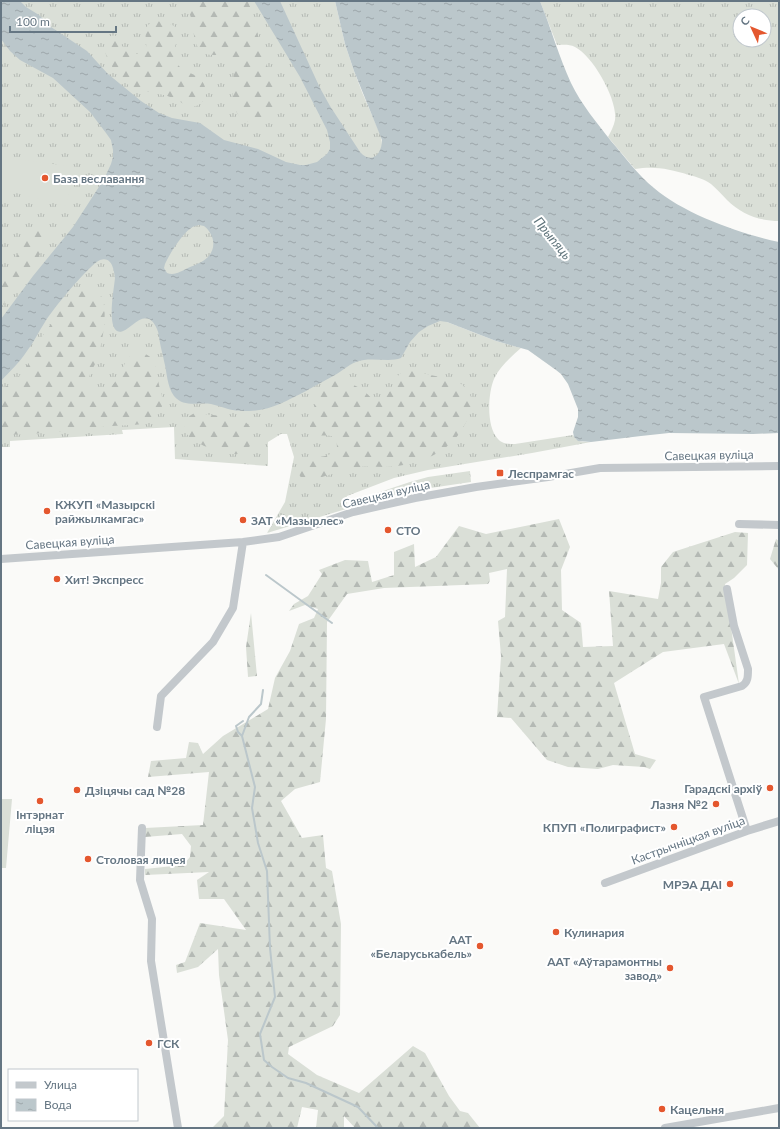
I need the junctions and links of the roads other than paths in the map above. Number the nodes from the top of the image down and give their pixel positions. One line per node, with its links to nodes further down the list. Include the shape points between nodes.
1 (779, 466): 4 (street, Савецкая вуліца, via 600,468 415,498 353,512 279,538)
2 (739, 524): 3 (street)
3 (779, 525)
4 (243, 542): 5 (street, Савецкая вуліца); 7 (street, via 233,608 213,642 161,696)
5 (1, 559)
6 (727, 589): 10 (street, via 734,626 748,669 747,681 742,686 704,697)
7 (157, 727)
8 (779, 821): 10 (street, Кастрычніцкая вуліца)
9 (142, 828): 13 (street, via 140,880 152,919 151,961)
10 (747, 831): 11 (street, Кастрычніцкая вуліца)
11 (605, 883)
12 (779, 1108): 14 (street)
13 (178, 1128)
14 (665, 1128)

